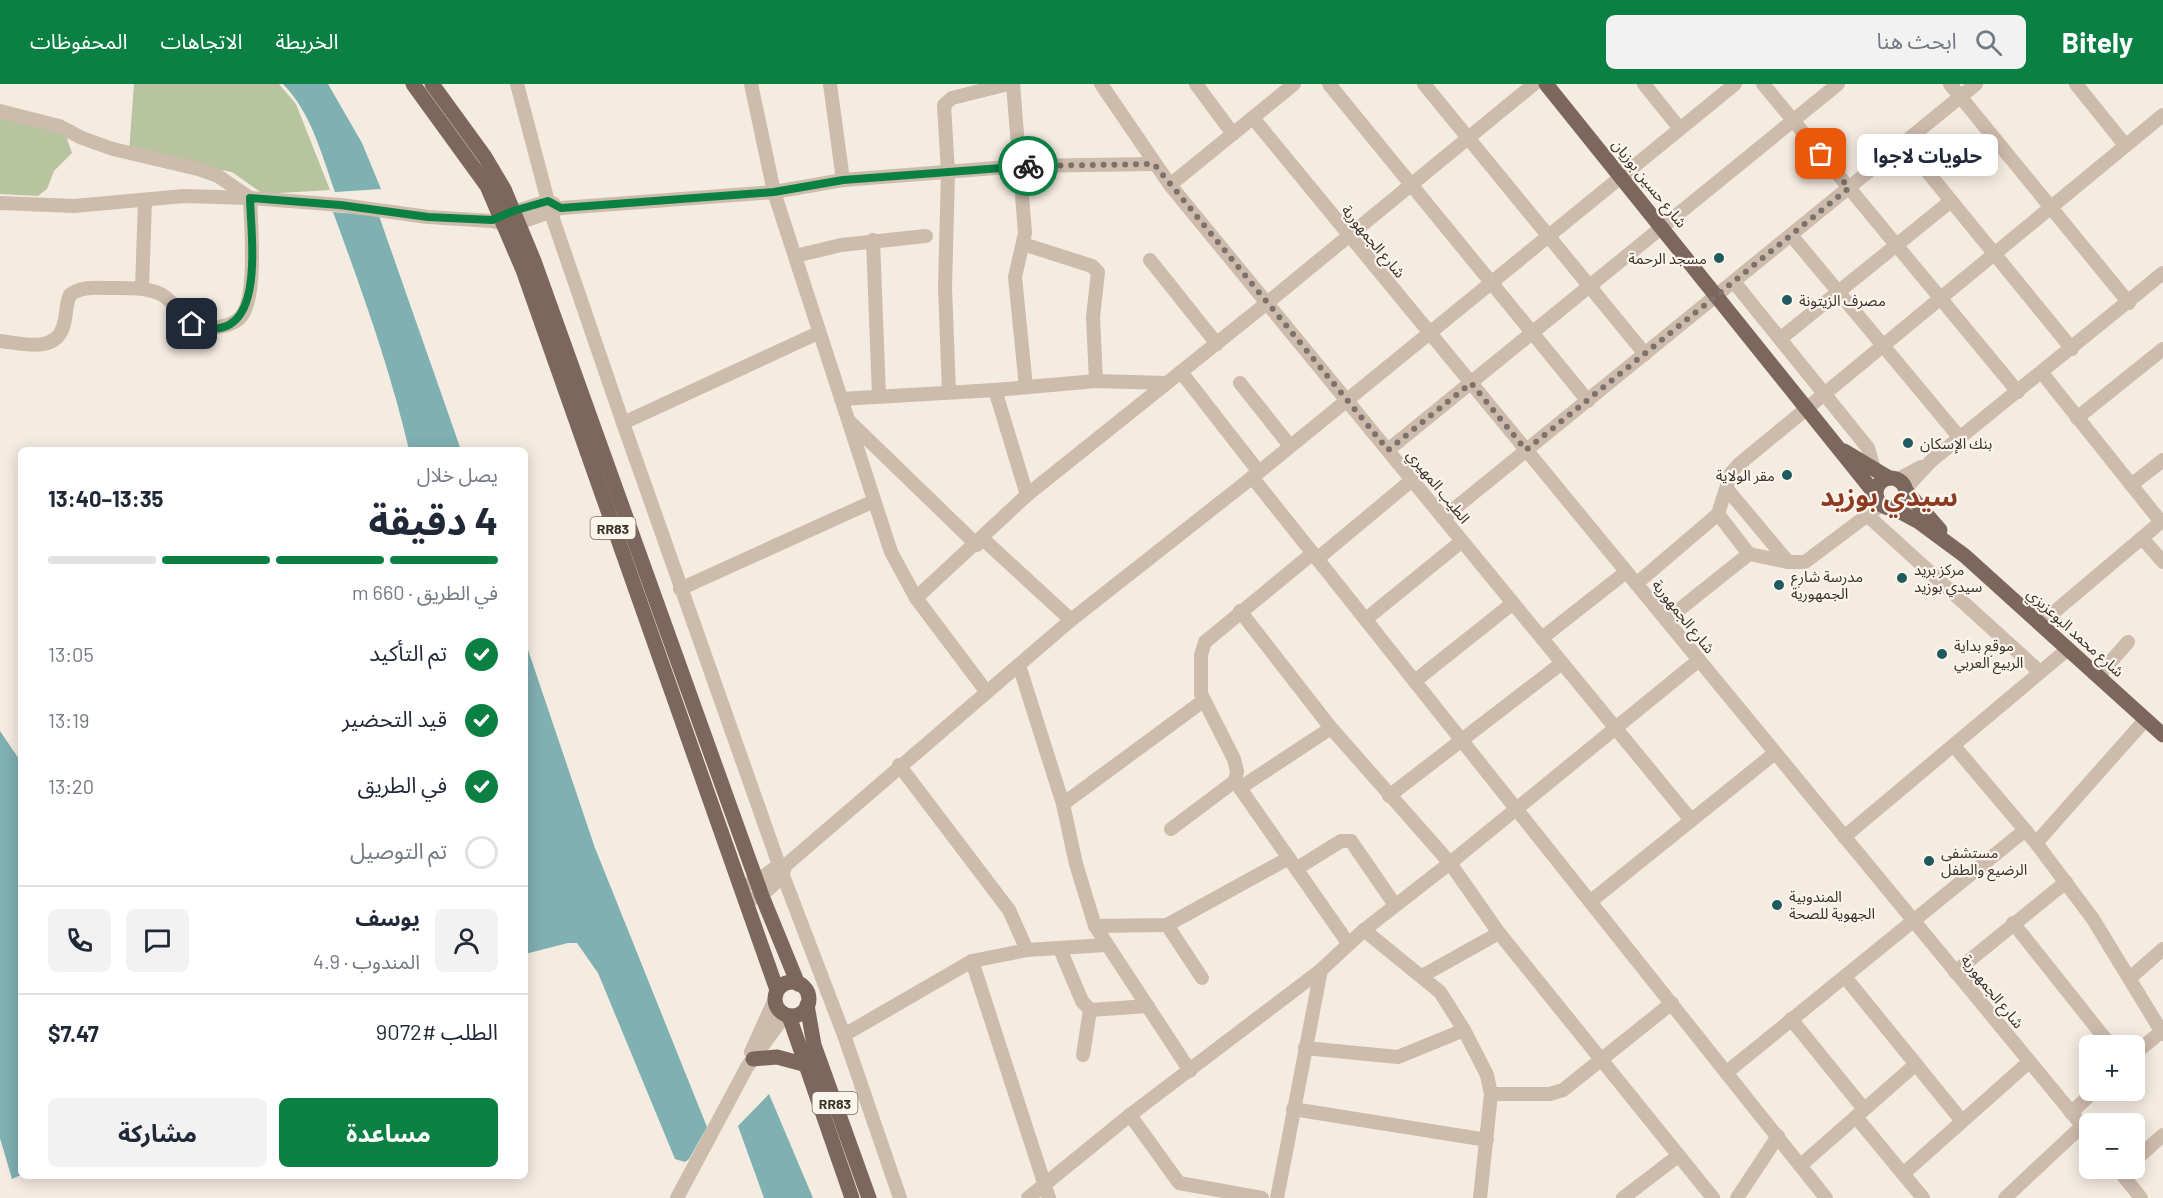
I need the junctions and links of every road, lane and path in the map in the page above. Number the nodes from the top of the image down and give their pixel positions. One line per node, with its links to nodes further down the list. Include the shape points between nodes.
1 (413, 84): 47 (main road, RR83, via 474,167)
2 (432, 84): 47 (main road, RR83, via 485,157)
3 (517, 84): 46 (street)
4 (751, 84): 40 (street)
5 (830, 84): 36 (street)
6 (1008, 84): 34 (street, via 945,103)
7 (1013, 84): 33 (street)
8 (1101, 84): 32 (street, الطيب المهيري)
9 (1196, 84): 28 (street)
10 (1294, 84): 25 (street)
11 (1329, 84): 37 (street)
12 (1424, 84): 29 (street)
13 (1534, 84): 29 (street)
14 (1546, 84): 35 (main road, شارع حسين بوزيان)
15 (1644, 84): 27 (street)
16 (1735, 84): 27 (street)
17 (1763, 84): 26 (street)
18 (1838, 84): 26 (street)
19 (1950, 84): 22 (street)
20 (1976, 84): 22 (street)
21 (2076, 84): 31 (street)
22 (1960, 97): 30 (street); 45 (street)
23 (0, 111): 41 (street, via 59,126 113,149 218,176)
24 (2163, 115): 31 (street)
25 (1253, 118): 28 (street); 51 (street, شارع الجمهورية)
26 (1794, 121): 39 (street); 48 (street)
27 (1680, 129): 35 (street)
28 (1233, 134): 38 (street)
29 (1467, 138): 37 (street); 52 (street)
30 (1904, 143): 39 (street); 43 (street)
31 (2125, 146): 45 (street)
32 (1154, 164): 33 (street); 38 (street, الطيب المهيري)
33 (1021, 166): 34 (street); 54 (street)
34 (948, 173): 36 (street); 87 (street, via 945,287)
35 (1621, 176): 48 (main road, شارع حسين بوزيان); 52 (street)
36 (843, 180): 40 (street)
37 (1410, 183): 51 (street); 60 (street)
38 (1170, 185): 67 (street, الطيب المهيري)
39 (1849, 188): 49 (street); 55 (street)
40 (774, 192): 46 (street); 57 (street)
41 (250, 198): 42 (street, via 184,196); 47 (street, via 428,217); 63 (street, via 249,295 242,316 227,325 204,328 192,324 164,295)
42 (145, 200): 44 (street, via 74,206); 63 (street)
43 (1951, 201): 55 (street); 56 (street)
44 (0, 203)
45 (2050, 207): 56 (street); 68 (street)
46 (553, 208): 47 (street); 97 (street)
47 (506, 219): 167 (main road, RR83); 168 (main road, RR83)
48 (1662, 228): 62 (street); 65 (main road, شارع حسين بوزيان)
49 (1791, 235): 61 (street); 64 (street)
50 (926, 236): 53 (street)
51 (1348, 236): 67 (street); 69 (street, شارع الجمهورية)
52 (1548, 236): 60 (street); 62 (street)
53 (873, 240): 57 (street); 90 (street)
54 (1023, 243): 81 (street, via 1092,266 1098,272 1093,317); 85 (street, via 1016,277)
55 (1897, 245): 64 (street); 66 (street)
56 (1994, 253): 66 (street); 76 (street)
57 (795, 256): 70 (street)
58 (1150, 260): 74 (street)
59 (2163, 273): 68 (street)
60 (1491, 282): 69 (street); 71 (street)
61 (1734, 282): 65 (street); 72 (street)
62 (1590, 287): 71 (street); 78 (street)
63 (142, 290): 73 (street, via 75,291 68,299 61,332 49,342 38,346)
64 (1839, 292): 72 (street); 75 (street)
65 (1717, 297): 78 (street); 94 (main road, شارع حسين بوزيان)
66 (1940, 297): 75 (street); 88 (street)
67 (1268, 303): 74 (street); 92 (street, الطيب المهيري)
68 (2128, 303): 76 (street)
69 (1429, 332): 84 (street, شارع الجمهورية); 92 (street)
70 (818, 333): 91 (street); 97 (street)
71 (1532, 333): 84 (street); 93 (street)
72 (1780, 339): 89 (street)
73 (0, 341)
74 (1217, 344): 79 (street)
75 (1882, 345): 89 (street); 98 (street)
76 (2072, 349): 80 (street)
77 (2163, 349): 95 (street)
78 (1645, 354): 93 (street)
79 (1181, 372): 82 (street); 105 (street)
80 (2042, 373): 88 (street); 95 (street)
81 (1096, 381): 82 (street); 85 (street)
82 (1167, 383): 110 (street)
83 (1240, 383): 99 (street)
84 (1471, 383): 101 (street); 102 (street, شارع الجمهورية)
85 (1026, 387): 86 (street)
86 (995, 390): 87 (street); 110 (street)
87 (949, 391): 90 (street)
88 (2018, 392): 98 (street)
89 (1824, 393): 94 (street); 104 (street, via 1868,448)
90 (879, 395): 91 (street)
91 (841, 399): 96 (street)
92 (1347, 400): 99 (street); 101 (street, الطيب المهيري)
93 (1588, 401): 102 (street)
94 (1806, 407): 100 (main road, شارع حسين بوزيان); 109 (street, via 1738,465 1731,473)
95 (2077, 418): 108 (street)
96 (848, 419): 111 (street); 119 (street)
97 (623, 423): 127 (street)
98 (1960, 438): 107 (street)
99 (1290, 446): 105 (street)
100 (1836, 446): 104 (main road, شارع حسين بوزيان); 112 (main road, شارع حسين بوزيان)
101 (1388, 450): 106 (street, الطيب المهيري)
102 (1526, 450): 115 (street); 125 (street, شارع الجمهورية)
103 (2160, 468): 108 (street)
104 (1874, 469): 107 (main road, شارع حسين بوزيان)
105 (1256, 474): 121 (street); 132 (street)
106 (1412, 480): 115 (street, الطيب المهيري); 121 (street)
107 (1899, 485): 112 (main road, via 1903,503); 112 (main road, via 1879,484); 122 (main road, شارع محمد البوعزيزي)
108 (2131, 485): 116 (street)
109 (1727, 489): 113 (street); 123 (street)
110 (1027, 495): 119 (street)
111 (874, 501): 127 (street); 128 (street, via 898,568)
112 (1883, 503): 114 (street); 122 (main road, شارع محمد البوعزيزي, via 1919,522)
113 (1718, 514): 120 (street); 126 (street)
114 (1868, 516): 123 (street, via 1813,559); 141 (street)
115 (1443, 518): 118 (street, الطيب المهيري)
116 (2162, 521): 117 (street)
117 (2142, 538): 124 (street); 134 (street)
118 (1462, 541): 129 (street, الطيب المهيري); 131 (street)
119 (980, 542): 128 (street); 132 (street)
120 (1749, 554): 123 (street); 133 (street)
121 (1315, 556): 130 (street); 131 (street)
122 (1965, 556): 134 (main road, شارع محمد البوعزيزي)
123 (1788, 562)
124 (2163, 562)
125 (1626, 572): 126 (street, شارع الجمهورية); 135 (street)
126 (1636, 584): 133 (street, شارع الجمهورية)
127 (680, 589): 165 (street)
128 (916, 598): 144 (street)
129 (1513, 603): 135 (street, الطيب المهيري); 143 (street)
130 (1240, 611): 145 (street, via 1203,646); 147 (street)
131 (1366, 619): 143 (street)
132 (1071, 620): 140 (street)
133 (1666, 620): 138 (street, شارع الجمهورية)
134 (2040, 624): 137 (main road, شارع محمد البوعزيزي)
135 (1542, 638): 139 (street, الطيب المهيري)
136 (2128, 642): 142 (street)
137 (2068, 649): 141 (street); 142 (main road, شارع محمد البوعزيزي)
138 (1699, 660): 148 (street); 152 (street, شارع الجمهورية)
139 (1562, 663): 148 (street, الطيب المهيري); 150 (street)
140 (1019, 665): 144 (street); 156 (street)
141 (2040, 672): 151 (street)
142 (2098, 676): 146 (main road, شارع محمد البوعزيزي)
143 (1415, 681): 150 (street)
144 (986, 691): 153 (street)
145 (1203, 701): 154 (street, via 1234,759); 156 (street)
146 (2146, 719): 149 (main road, شارع محمد البوعزيزي); 162 (street)
147 (1331, 728): 154 (street); 155 (street)
148 (1615, 728): 157 (street); 158 (street, الطيب المهيري)
149 (2163, 735)
150 (1463, 741): 155 (street); 157 (street)
151 (1954, 746): 160 (street); 161 (street)
152 (1775, 753): 158 (street); 161 (street, شارع الجمهورية)
153 (899, 765): 165 (street); 181 (street, via 1009,910)
154 (1238, 784): 159 (street); 163 (street)
155 (1389, 796): 164 (street)
156 (1063, 804): 174 (street)
157 (1516, 808): 164 (street); 169 (street)
158 (1691, 820): 169 (street)
159 (1171, 829)
160 (2024, 831): 162 (street); 171 (street)
161 (1844, 837): 171 (street, شارع الجمهورية)
162 (2036, 843): 166 (street)
163 (1292, 863): 170 (street, via 1341,841 1351,841); 173 (street); 177 (street)
164 (1450, 863): 170 (street); 176 (street)
165 (782, 868): 167 (street); 199 (street)
166 (2066, 882): 172 (street); 188 (street)
167 (759, 889): 168 (street); 189 (main road, RR83)
168 (744, 894): 190 (main road, RR83)
169 (1591, 901): 191 (street)
170 (1395, 905): 175 (street)
171 (1913, 921): 184 (street, شارع الجمهورية); 186 (street)
172 (2013, 923): 184 (street); 200 (street)
173 (1167, 925): 174 (street); 187 (street)
174 (1095, 926): 178 (street)
175 (1364, 930): 177 (street); 185 (street)
176 (1499, 933): 185 (street); 204 (street)
177 (1348, 943): 183 (street)
178 (1106, 945): 179 (street); 193 (street)
179 (1060, 949): 181 (street); 194 (street, via 1082,1001)
180 (2163, 949): 188 (street)
181 (1027, 950): 182 (street)
182 (972, 961): 199 (street); 228 (street)
183 (1321, 970): 202 (street); 209 (street)
184 (1955, 972): 205 (street, شارع الجمهورية)
185 (1422, 976): 197 (street, via 1440,992)
186 (1845, 977): 196 (street); 208 (street)
187 (1202, 978)
188 (2130, 978): 198 (street)
189 (798, 984): 190 (main road, via 787,983); 192 (main road, RR83, via 807,992)
190 (776, 995): 195 (main road, RR83, via 780,1011); 206 (street)
191 (1672, 1003): 204 (street); 210 (street)
192 (807, 1005): 195 (main road, via 798,1015); 232 (main road, RR83, via 814,1045)
193 (1148, 1006): 194 (street); 209 (street)
194 (1090, 1010): 203 (street)
195 (787, 1015): 206 (street); 207 (main road, RR83)
196 (1791, 1019): 210 (street); 214 (street)
197 (1464, 1030): 202 (street, via 1398,1058); 211 (street, via 1487,1075)
198 (2162, 1033): 201 (street)
199 (844, 1035): 233 (street)
200 (2102, 1035)
201 (2145, 1046)
202 (1305, 1048): 213 (street)
203 (1083, 1055)
204 (1603, 1060): 211 (street, via 1556,1093); 224 (street)
205 (2029, 1062): 215 (street, شارع الجمهورية); 217 (street)
206 (750, 1063): 207 (main road, via 784,1058); 230 (street)
207 (803, 1064): 231 (main road, RR83)
208 (1916, 1064): 214 (street); 217 (street)
209 (1190, 1071): 216 (street)
210 (1727, 1072): 220 (street)
211 (1491, 1094): 222 (street)
212 (2084, 1101): 215 (street)
213 (1293, 1109): 222 (street); 236 (street)
214 (1860, 1113): 225 (street); 226 (street)
215 (2071, 1113): 218 (street, شارع الجمهورية)
216 (1130, 1115): 228 (street); 235 (street, via 1179,1183)
217 (1962, 1121): 226 (street)
218 (2079, 1123)
219 (2163, 1135): 223 (street)
220 (1778, 1136): 225 (street); 240 (street)
221 (2079, 1137): 229 (street)
222 (1487, 1140): 237 (street)
223 (2145, 1151)
224 (1678, 1156): 238 (street); 239 (street)
225 (1801, 1165): 241 (street)
226 (1903, 1174): 242 (street)
227 (2128, 1179): 243 (street)
228 (1047, 1192): 234 (street)
229 (2014, 1195)
230 (677, 1198)
231 (852, 1198)
232 (869, 1198)
233 (900, 1198)
234 (1028, 1198)
235 (1262, 1198)
236 (1277, 1198)
237 (1480, 1198)
238 (1623, 1198)
239 (1713, 1198)
240 (1737, 1198)
241 (1827, 1198)
242 (1923, 1198)
243 (2141, 1198)

